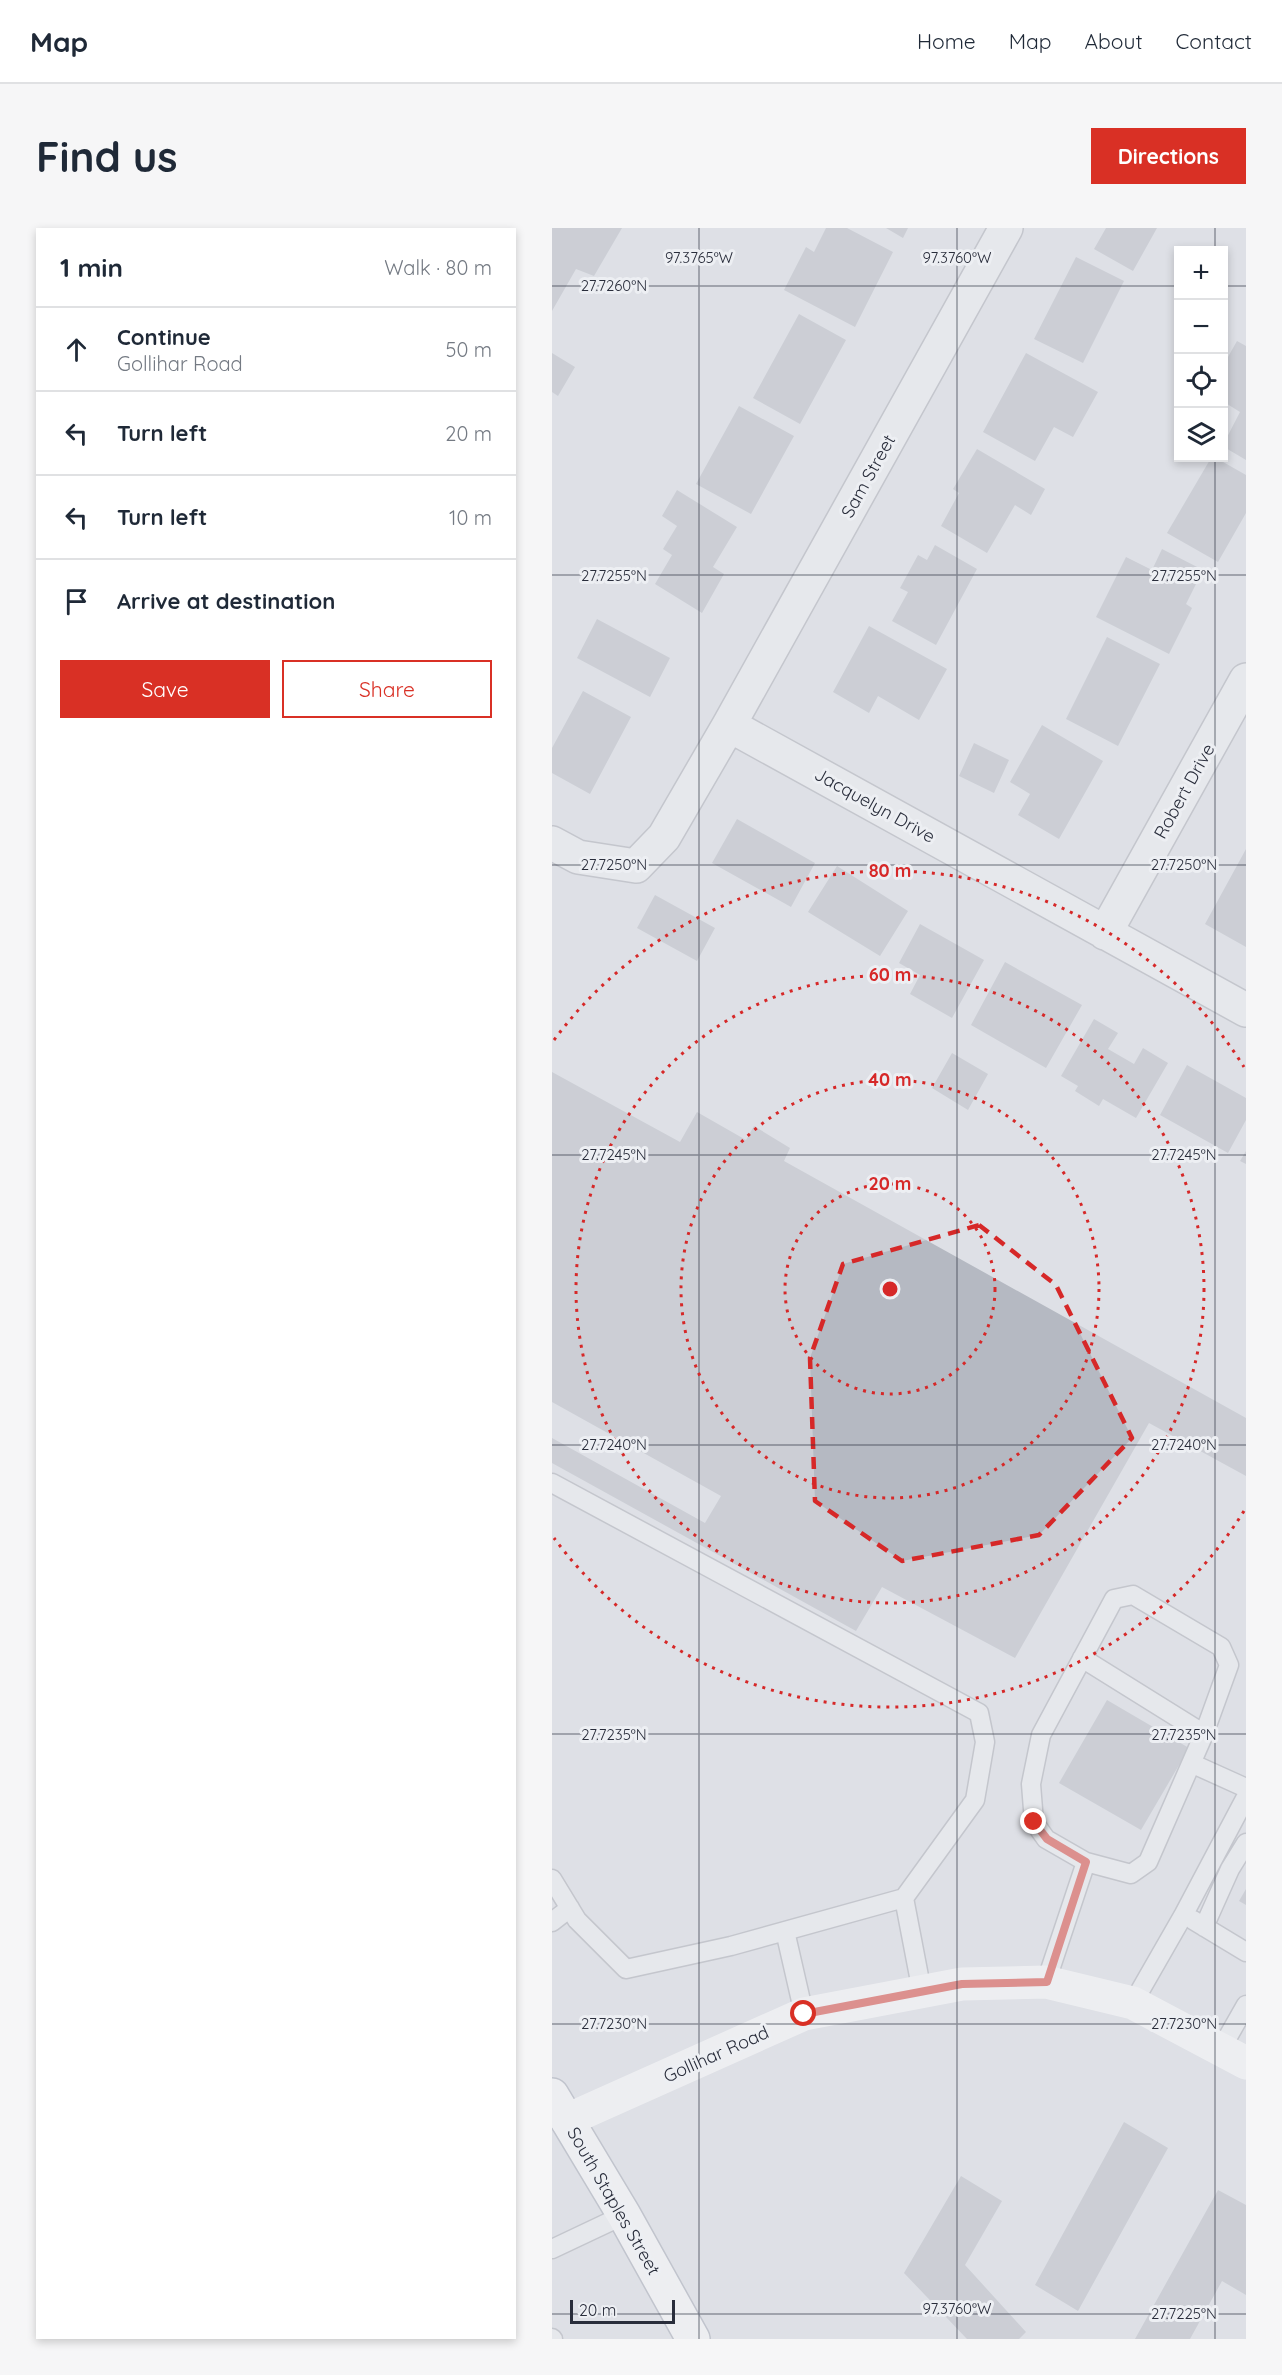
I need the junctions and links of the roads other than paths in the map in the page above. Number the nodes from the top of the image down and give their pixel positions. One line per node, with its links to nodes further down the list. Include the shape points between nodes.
1 (1006, 228): 3 (street, Sam Street)
2 (1246, 680): 5 (street, Robert Drive)
3 (729, 725): 4 (street, via 664,837 636,866 578,857); 5 (street, Jacquelyn Drive)
4 (552, 843)
5 (1105, 933): 6 (street, Jacquelyn Drive)
6 (1246, 1010)
7 (552, 1483): 16 (lane, via 980,1713 985,1742 975,1800)
8 (1082, 1658): 9 (lane); 9 (lane, via 1114,1599 1133,1595 1221,1647 1229,1665); 14 (lane, via 1041,1735 1031,1784 1034,1822 1047,1839)
9 (1204, 1734): 10 (lane)
10 (1193, 1764): 11 (lane); 14 (lane, via 1148,1862 1131,1875)
11 (1246, 1788)
12 (1246, 1797): 18 (lane)
13 (1246, 1844): 20 (lane)
14 (1086, 1862): 23 (lane)
15 (552, 1879): 17 (lane)
16 (904, 1898): 21 (lane); 24 (lane)
17 (570, 1908): 19 (lane); 21 (lane, via 626,1969)
18 (1184, 1914): 20 (lane); 25 (lane)
19 (552, 1922)
20 (1204, 1927): 22 (lane)
21 (785, 1931): 27 (lane)
22 (1246, 1952)
23 (1047, 1982): 24 (street, Gollihar Road, via 962,1984); 25 (street, Gollihar Road)
24 (922, 1992): 27 (street, Gollihar Road)
25 (1133, 2003): 28 (street, Gollihar Road)
26 (1246, 2006): 28 (lane)
27 (804, 2014): 29 (street, Gollihar Road)
28 (1233, 2056)
29 (557, 2115): 30 (street, South Staples Street)
30 (624, 2215): 31 (lane); 32 (street, South Staples Street)
31 (552, 2248)
32 (691, 2338)

